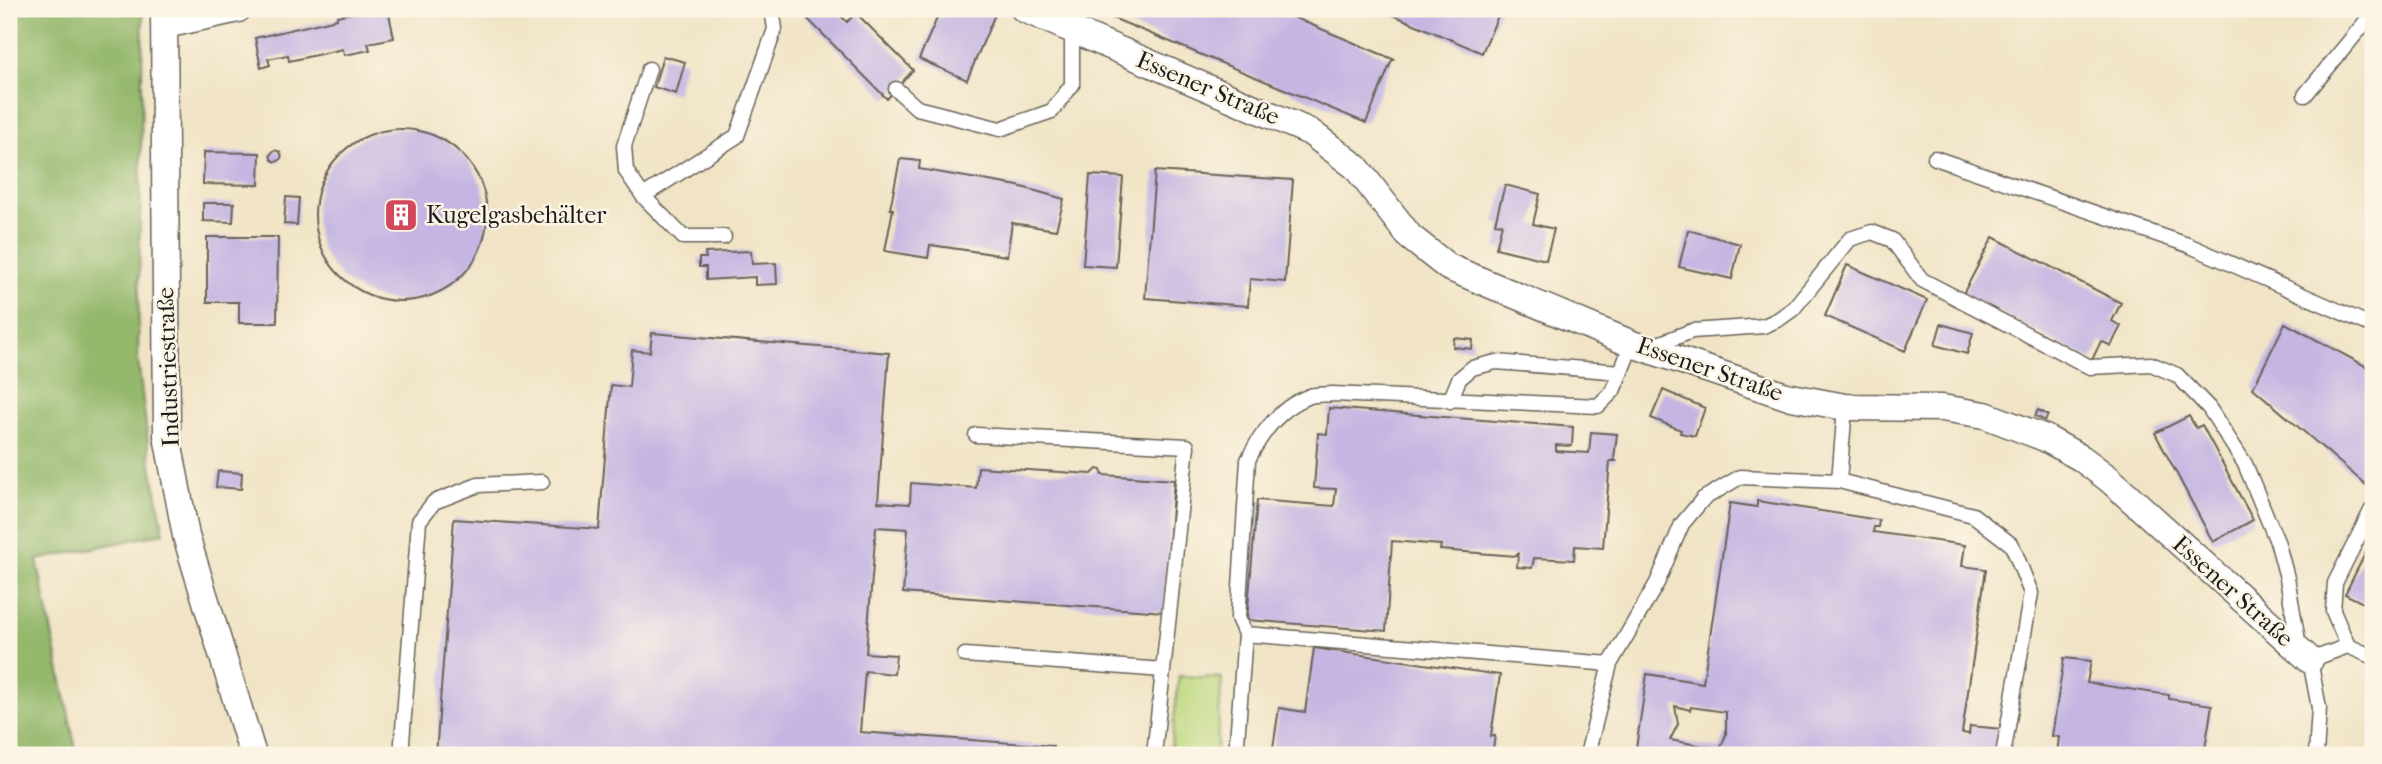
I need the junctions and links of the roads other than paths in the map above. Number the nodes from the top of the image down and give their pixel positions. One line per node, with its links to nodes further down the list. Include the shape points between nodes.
1 (238, 9): 5 (street)
2 (772, 9): 11 (lane, via 775,29 737,136)
3 (1024, 9): 6 (street, Essener Straße)
4 (2373, 13): 9 (lane)
5 (165, 17): 29 (street, Industriestraße, via 167,436 186,536)
6 (1072, 29): 8 (lane, via 1072,85 1052,111 1013,125 1000,129 917,108); 14 (street, Essener Straße, via 1310,132 1356,167 1410,237 1448,267)
7 (649, 69): 11 (lane, via 624,146 626,171)
8 (896, 89)
9 (2305, 96)
10 (1935, 158): 13 (lane, via 2188,245)
11 (643, 196): 12 (lane, via 684,237)
12 (724, 237)
13 (2373, 326)
14 (1640, 346): 15 (lane); 17 (street, Essener Straße, via 1786,396); 24 (lane, via 1692,331 1764,326 1779,320 1850,239 1872,232 1892,240 1922,280 2090,367 2151,364 2177,375 2209,408 2245,464 2278,544)
15 (1621, 372): 16 (lane, via 1598,406); 16 (lane, via 1496,362 1472,368 1459,379)
16 (1450, 401): 22 (lane, via 1311,396 1281,413 1259,436 1248,460 1238,618)
17 (1845, 407): 19 (lane); 24 (street, Essener Straße, via 1953,410 1985,415 2045,438 2109,479)
18 (976, 435): 28 (lane, via 1186,446)
19 (1839, 481): 27 (lane, via 1740,477 1703,499 1682,524 1657,583); 34 (lane, via 1973,515 2012,545 2031,593)
20 (542, 482): 30 (lane, via 478,485 434,502 419,521)
21 (2373, 506): 23 (lane, via 2335,583 2333,611)
22 (1245, 634): 27 (lane); 32 (lane)
23 (2348, 646): 24 (lane); 26 (lane)
24 (2305, 655): 35 (lane, Essener Straße, via 2319,708)
25 (965, 656): 28 (lane)
26 (2373, 657)
27 (1610, 664): 33 (lane)
28 (1163, 670): 31 (lane)
29 (253, 755)
30 (401, 755)
31 (1154, 755)
32 (1236, 755)
33 (1587, 755)
34 (2003, 755)
35 (2316, 755)

